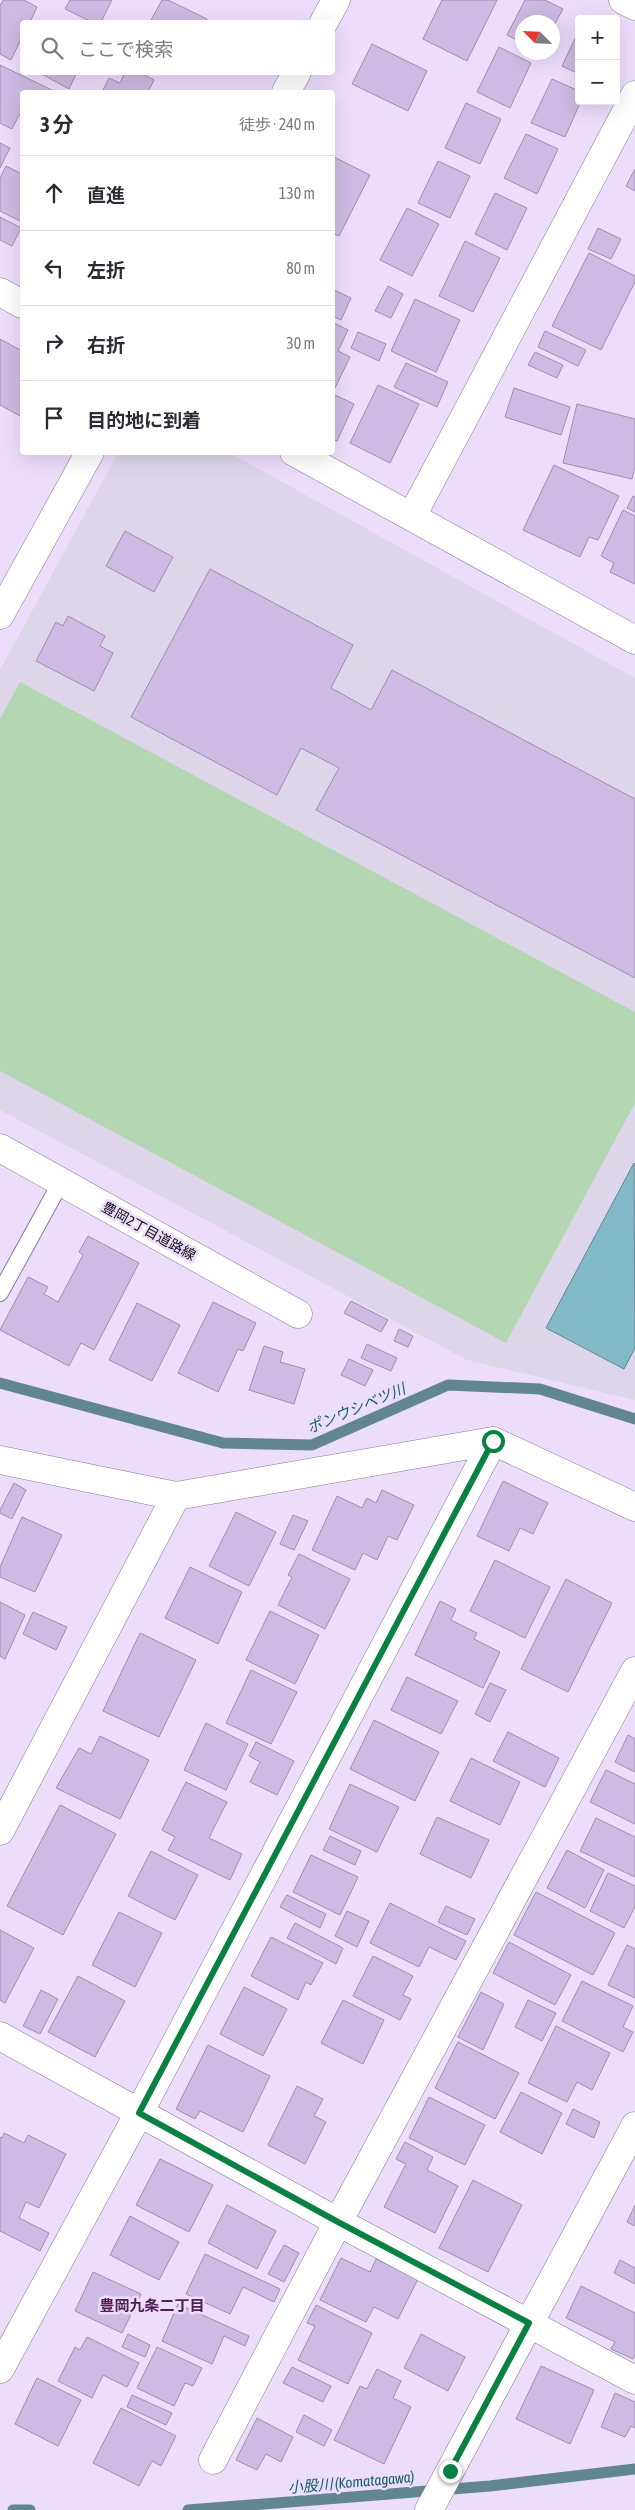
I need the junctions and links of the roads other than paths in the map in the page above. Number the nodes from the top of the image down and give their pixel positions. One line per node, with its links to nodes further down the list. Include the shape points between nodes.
1 (336, 0): 4 (street)
2 (623, 0): 3 (street)
3 (635, 6)
4 (325, 20)
5 (295, 75): 6 (street)
6 (287, 90)
7 (635, 96): 12 (street)
8 (0, 292): 9 (street)
9 (20, 303)
10 (88, 455): 13 (street)
11 (300, 455): 12 (street)
12 (412, 516): 14 (street)
13 (0, 615)
14 (635, 640)
15 (0, 1148): 16 (street, 豊岡2丁目道路線)
16 (61, 1182): 17 (lane); 18 (street, 豊岡2丁目道路線)
17 (0, 1293)
18 (298, 1314)
19 (493, 1441): 21 (street); 22 (street); 26 (street)
20 (0, 1460): 21 (street)
21 (176, 1496): 24 (street)
22 (635, 1507)
23 (635, 1671): 28 (street)
24 (0, 1831)
25 (0, 2036): 26 (street)
26 (139, 2113): 28 (street); 30 (street)
27 (635, 2126): 29 (street)
28 (338, 2222): 29 (street); 32 (street)
29 (529, 2323): 31 (street); 33 (street)
30 (0, 2369)
31 (635, 2380)
32 (213, 2460)
33 (429, 2510)

